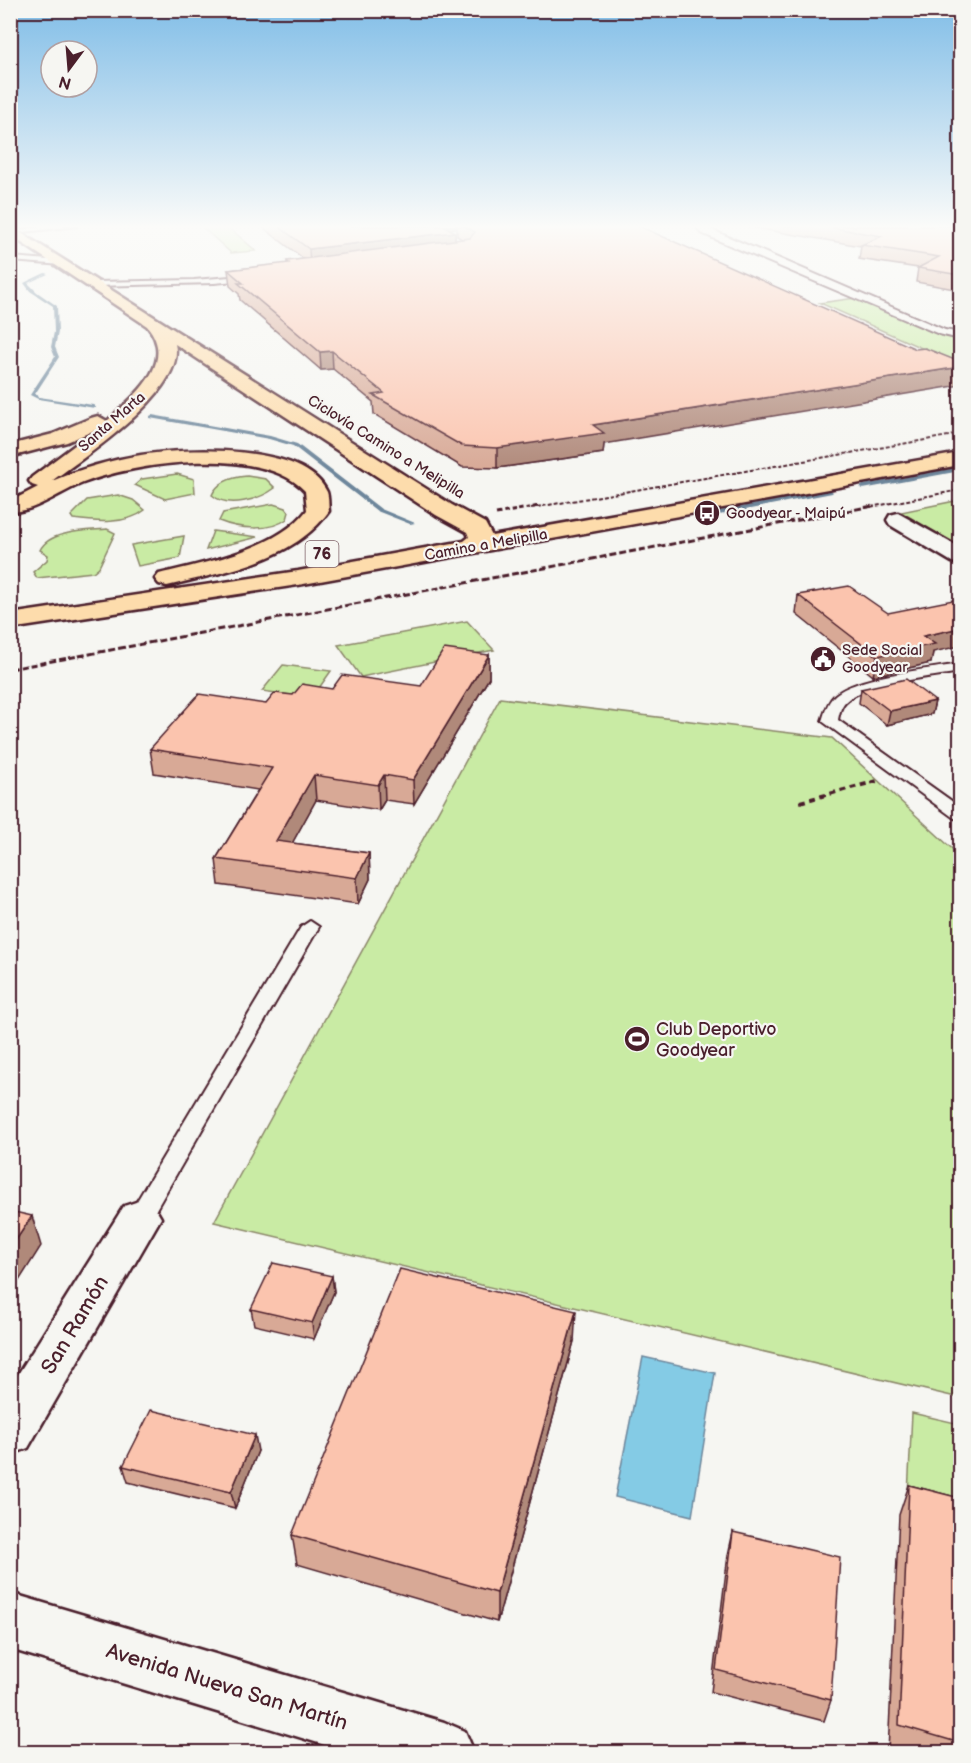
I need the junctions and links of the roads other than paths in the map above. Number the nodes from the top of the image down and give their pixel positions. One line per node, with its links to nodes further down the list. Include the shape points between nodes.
1 (131, 308): 3 (main road, Santa Marta)
2 (886, 308): 4 (lane)
3 (153, 323): 5 (main road, Santa Marta, via 163,336 168,355); 12 (main road)
4 (960, 336)
5 (148, 392): 7 (main road, via 89,426); 9 (main road, Santa Marta)
6 (960, 442): 12 (main road, Camino a Melipilla / 76)
7 (10, 451)
8 (960, 459): 10 (main road, Camino a Melipilla / 76)
9 (13, 507): 14 (main road, via 103,469 178,457 228,458 276,466 305,480 317,495 318,507 310,522 281,542 230,562)
10 (644, 517): 12 (main road, Camino a Melipilla / 76); 16 (main road, via 455,563 232,602)
11 (898, 520): 13 (street)
12 (478, 530): 14 (main road, Camino a Melipilla / 76); 16 (main road, Camino a Melipilla / 76, via 215,592)
13 (958, 554)
14 (167, 579): 15 (main road, Camino a Melipilla / 76)
15 (10, 601)
16 (16, 631)
17 (960, 668): 18 (lane, via 860,688 841,698 830,721)
18 (960, 813)
19 (310, 927): 20 (lane)
20 (139, 1218): 21 (street, San Ramón)
21 (10, 1432)
22 (10, 1621): 23 (street, Avenida Nueva San Martín)
23 (428, 1750)

